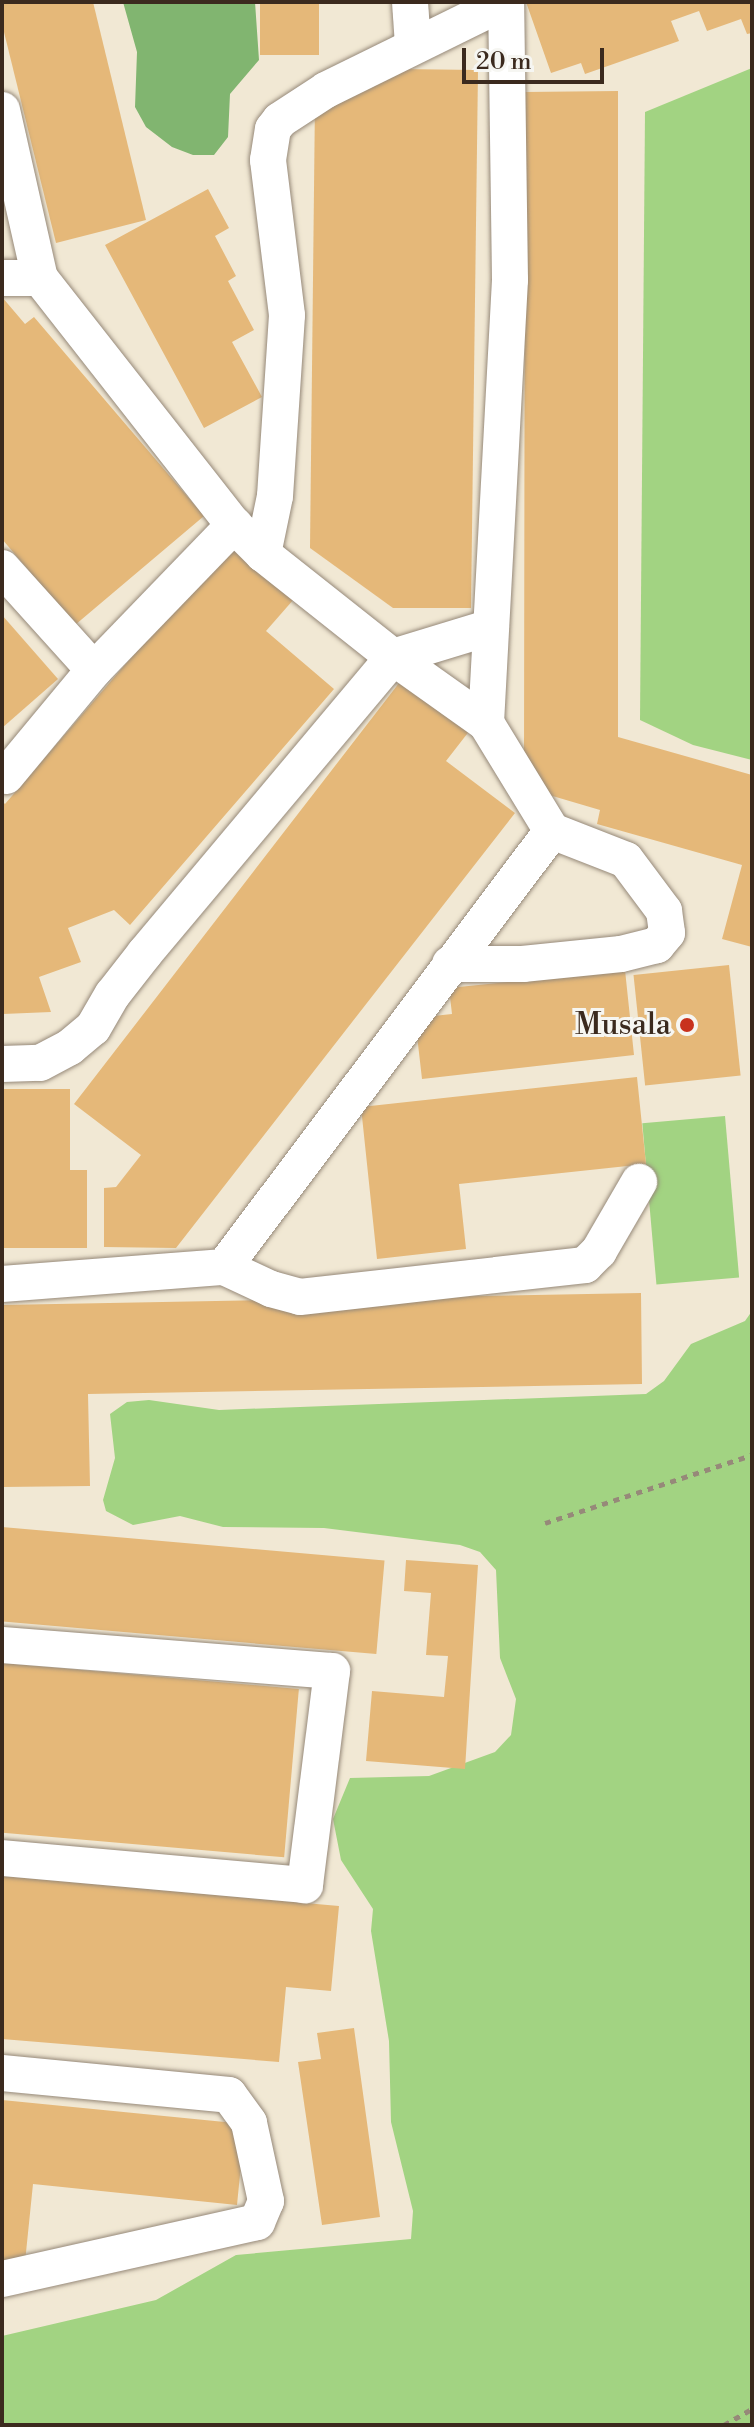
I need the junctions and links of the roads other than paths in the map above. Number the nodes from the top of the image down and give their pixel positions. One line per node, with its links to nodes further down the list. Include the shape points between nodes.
1 (410, 2): 3 (street)
2 (506, 2): 3 (street); 10 (street, via 510,280)
3 (413, 45): 8 (street, via 298,106 273,129 268,160 287,315 275,496)
4 (2, 110): 6 (street)
5 (2, 278): 6 (street)
6 (40, 278): 7 (street)
7 (234, 525): 8 (street); 12 (street)
8 (263, 554): 11 (street)
9 (2, 568): 12 (street)
10 (491, 627): 11 (street); 13 (street)
11 (393, 657): 13 (street); 17 (street, via 145,953 93,1028 40,1063)
12 (94, 670): 14 (street)
13 (486, 723): 15 (street)
14 (6, 776)
15 (552, 831): 16 (street); 16 (street, via 626,860 664,911 667,933 657,945 621,954 523,964)
16 (450, 964): 19 (street)
17 (2, 1064)
18 (639, 1182): 19 (street, via 599,1251 585,1265 300,1297)
19 (224, 1267): 20 (street)
20 (2, 1284)
21 (2, 1645): 22 (street, via 332,1671 305,1885)
22 (2, 1858)
23 (2, 2073): 24 (street, via 229,2095 249,2123 266,2201 257,2222)
24 (2, 2279)

